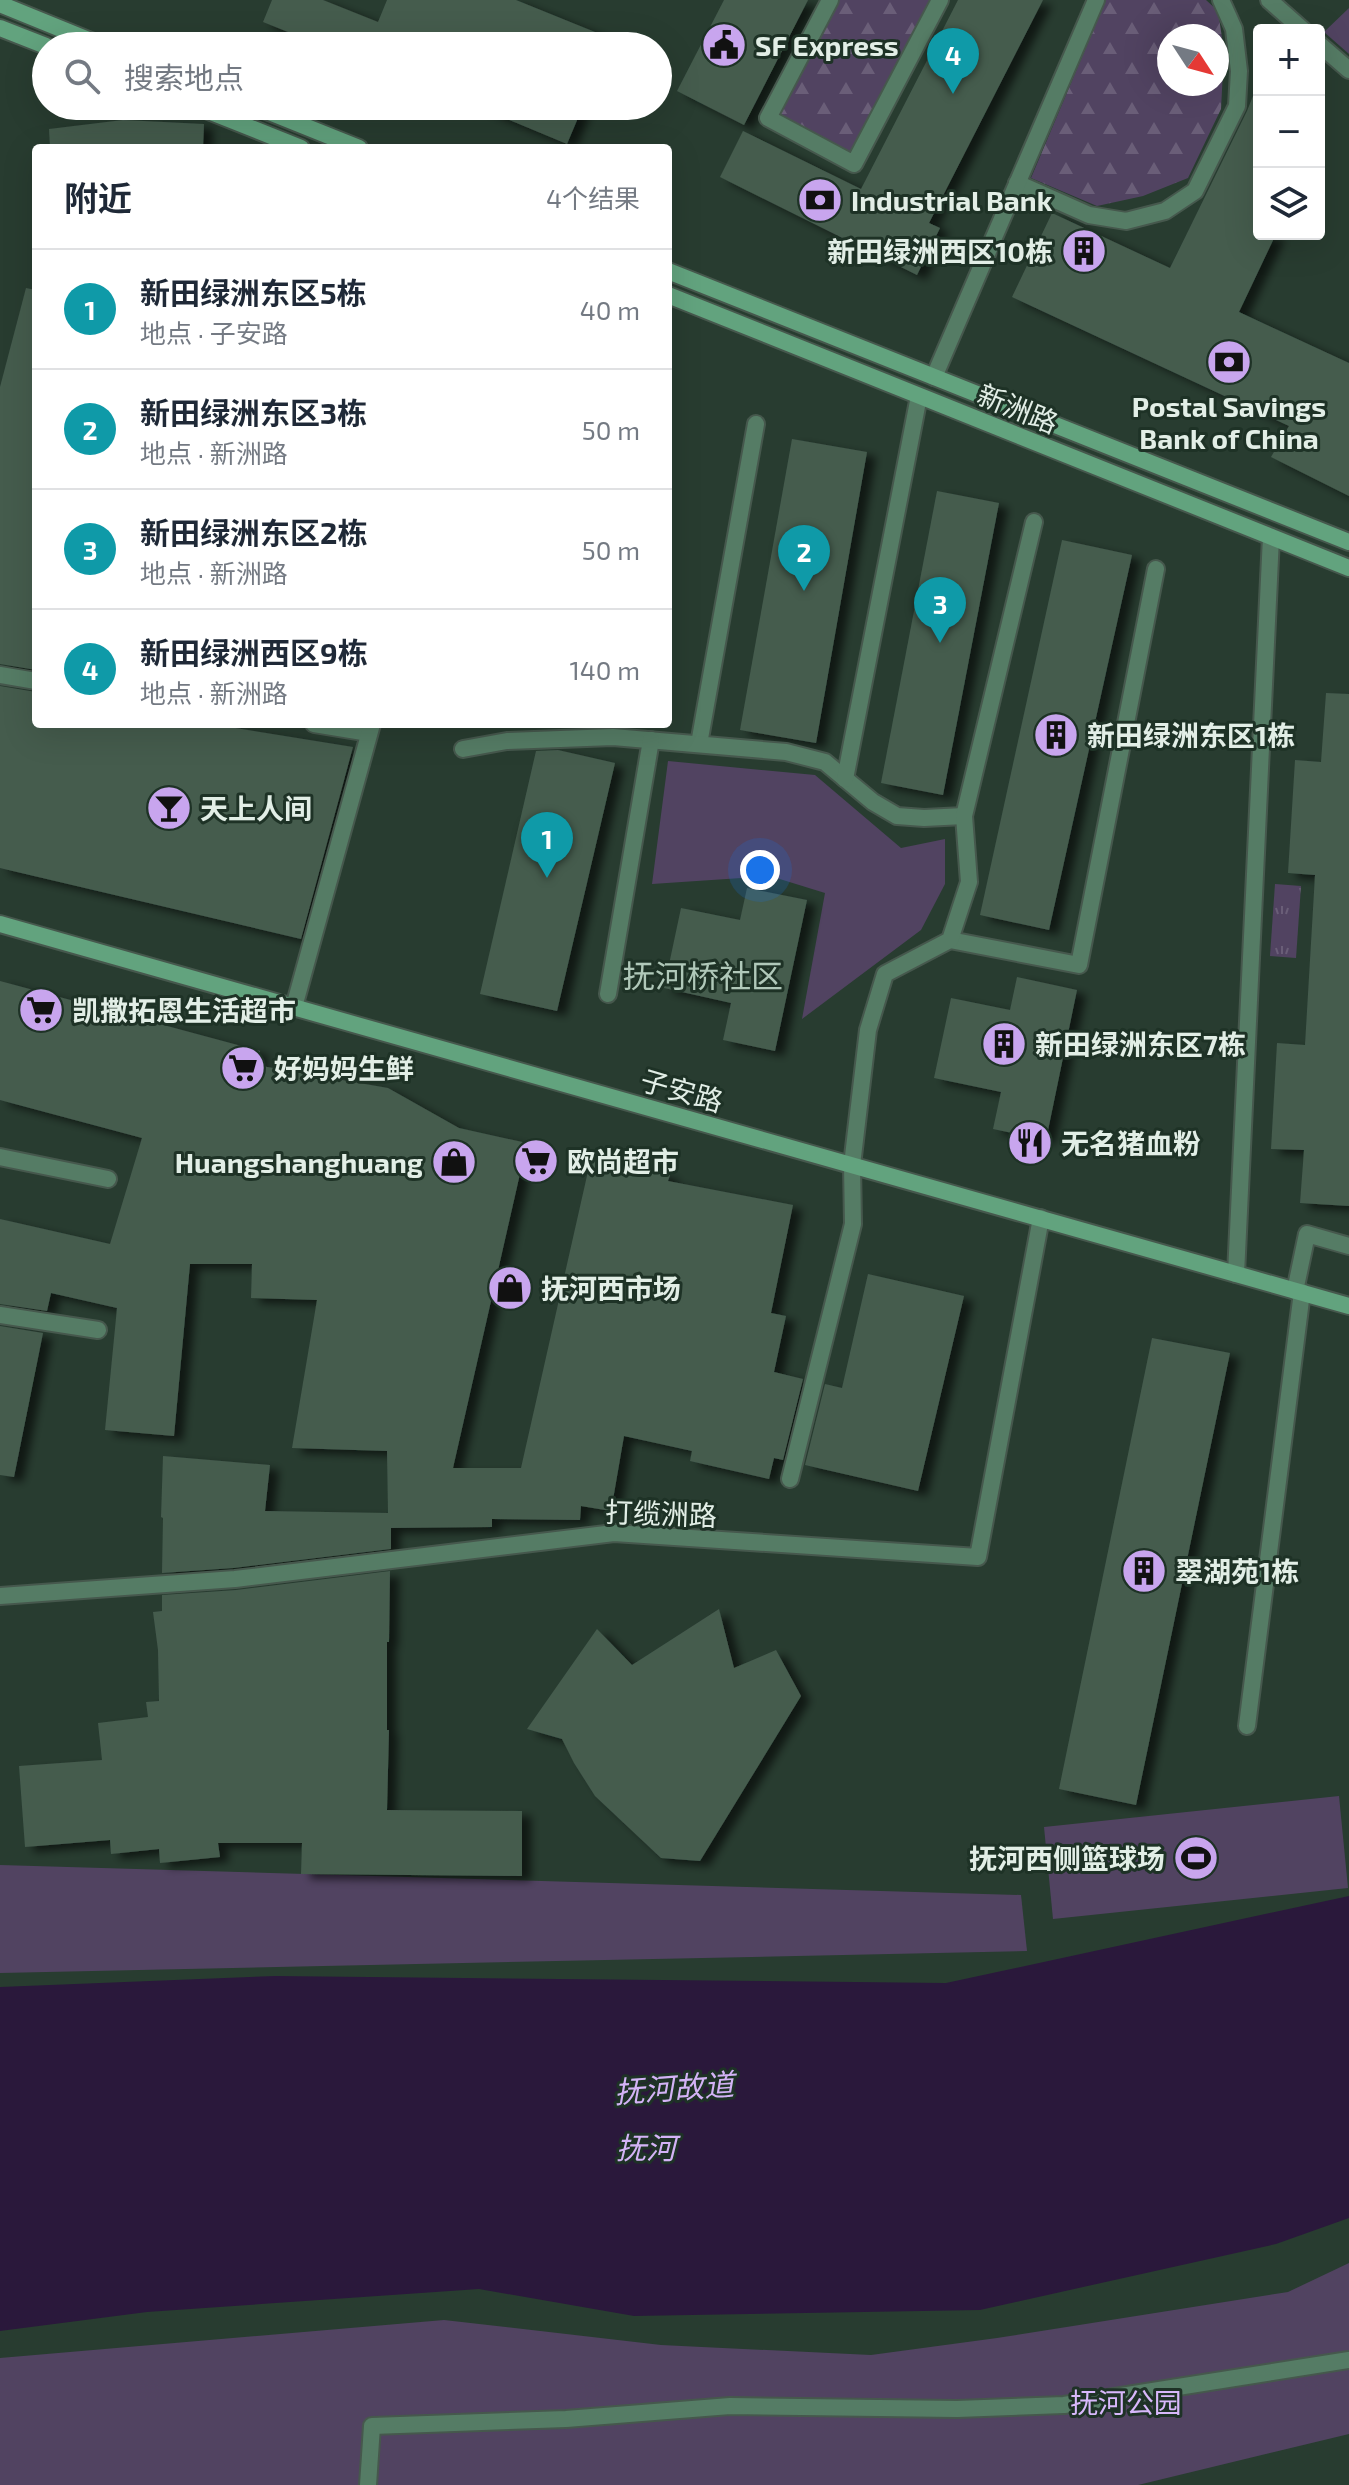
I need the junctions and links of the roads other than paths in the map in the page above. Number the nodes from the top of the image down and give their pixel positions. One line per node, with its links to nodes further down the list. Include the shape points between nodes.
1 (830, 0): 2 (street, via 768,118 854,164)
2 (940, 0)
3 (1096, 0): 17 (street)
4 (1221, 0): 17 (street, via 1234,29 1237,106 1195,191 1165,211 1126,221 1089,215)
5 (1269, 0): 7 (street)
6 (3, 7): 9 (main road)
7 (1296, 24)
8 (0, 28): 10 (main road)
9 (67, 32)
10 (32, 41)
11 (1325, 49): 12 (street)
12 (1349, 70)
13 (231, 120): 15 (main road)
14 (289, 120): 16 (main road)
15 (291, 144)
16 (349, 144)
17 (1017, 183): 20 (street)
18 (672, 273): 20 (main road, 新洲路)
19 (672, 297): 21 (main road, 新洲路)
20 (934, 377): 25 (main road, 新洲路)
21 (919, 396): 24 (main road, 新洲路); 34 (street)
22 (756, 424): 32 (street)
23 (1034, 522): 35 (street)
24 (1271, 537): 26 (main road, 新洲路); 45 (street)
25 (1349, 542)
26 (1349, 568)
27 (1156, 569): 37 (street, via 1079,965)
28 (0, 675): 29 (street)
29 (32, 680)
30 (371, 728): 39 (street)
31 (651, 740): 32 (street); 33 (street, via 507,741); 38 (street)
32 (699, 744): 34 (street, via 786,752 825,762)
33 (463, 749)
34 (845, 779): 35 (street, via 897,816)
35 (964, 816): 37 (street, via 969,882)
36 (0, 924): 39 (main road, 子安路)
37 (950, 940): 41 (street, via 885,974 868,1030)
38 (608, 994)
39 (294, 1007): 41 (main road, 子安路)
40 (0, 1157): 42 (street)
41 (852, 1165): 43 (main road, 子安路); 50 (street, via 853,1224)
42 (108, 1179)
43 (1041, 1218): 45 (main road, 子安路); 51 (street, 打缆洲路, via 978,1557 614,1533 235,1579)
44 (1349, 1246): 46 (street, via 1307,1234)
45 (1236, 1274): 46 (main road, 子安路)
46 (1298, 1292): 47 (main road, 子安路); 52 (street)
47 (1349, 1306)
48 (0, 1315): 49 (street)
49 (98, 1330)
50 (790, 1479)
51 (0, 1596)
52 (1247, 1726)
53 (1349, 2360): 54 (street, via 1064,2405 730,2406 372,2426)
54 (368, 2485)

